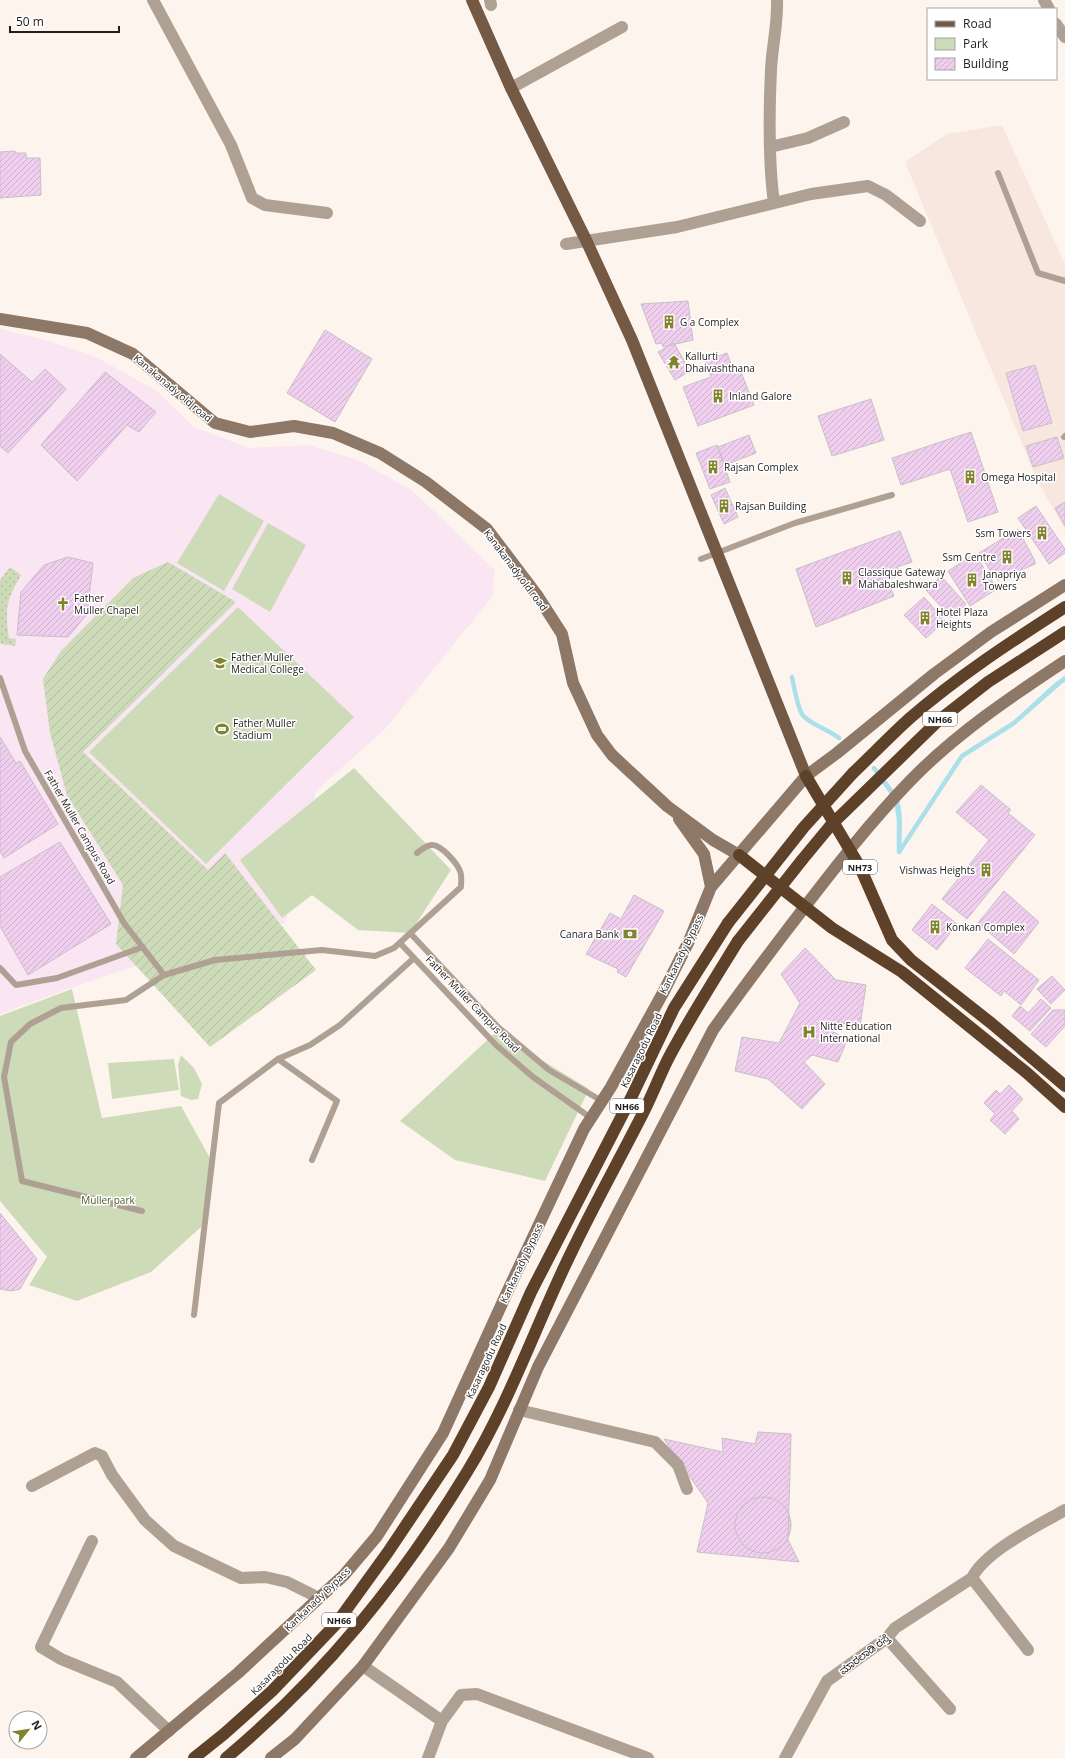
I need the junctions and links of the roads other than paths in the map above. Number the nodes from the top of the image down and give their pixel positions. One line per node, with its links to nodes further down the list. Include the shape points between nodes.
1 (153, 0): 12 (street, via 230,145 252,198 265,206)
2 (472, 0): 7 (main road)
3 (777, 0): 9 (street, via 778,14 771,69)
4 (1057, 25): 6 (street)
5 (622, 27): 7 (street)
6 (1065, 37)
7 (511, 88): 14 (main road)
8 (844, 122): 9 (street, via 808,138)
9 (770, 147): 11 (street)
10 (998, 173): 16 (lane, via 1038,272)
11 (774, 203): 13 (street, via 811,194 868,186 886,195); 14 (street, via 677,227)
12 (327, 213)
13 (920, 221)
14 (586, 240): 15 (street); 19 (main road, via 632,340)
15 (566, 244)
16 (1065, 281)
17 (0, 319): 27 (street, Kanakanady old road, via 87,333 133,354 215,423 250,432 294,426 333,433 380,453 426,482 487,529 537,595 562,634 573,683 597,735 612,756)
18 (892, 495): 19 (lane, via 795,523)
19 (718, 552): 20 (lane); 26 (main road)
20 (701, 559)
21 (1065, 585): 26 (street, Kankanady Bypass, via 991,632 934,674)
22 (1065, 607): 61 (highway, Kasaragodu Road / NH66, bridge, via 984,661 910,718 853,773 804,828 728,924 674,1008 628,1105 531,1292 488,1387 453,1455 336,1624 272,1691)
23 (1065, 632): 62 (highway, NH66, bridge, via 988,682 914,742 831,825 738,941 699,1003 667,1062 571,1252 505,1400 468,1470 400,1574 351,1637 282,1709)
24 (1065, 661): 28 (street, via 961,734 913,778)
25 (0, 678): 35 (lane, Father Muller Campus Road, via 25,751 124,923)
26 (806, 776): 28 (highway, NH73); 30 (street, Kankanady Bypass)
27 (667, 806): 30 (street, via 713,840); 31 (street, via 704,854)
28 (850, 847): 32 (street); 40 (highway, NH73, via 892,940 911,960)
29 (417, 853): 33 (lane, via 425,846 433,845 453,858 460,871 461,887)
30 (739, 855): 31 (street, Kankanady Bypass); 32 (highway)
31 (711, 888): 41 (street, Kankanady Bypass, via 689,941 638,1039)
32 (806, 906): 42 (highway, via 832,928 902,972 1028,1073); 47 (street, via 713,1030 538,1367)
33 (411, 934): 34 (lane); 41 (lane, Father Muller Campus Road, via 498,1027 549,1070)
34 (400, 943): 36 (lane, Father Muller Campus Road); 38 (lane, via 375,956 322,950 215,960)
35 (142, 946): 37 (lane, via 57,978 16,985); 38 (lane, Father Muller Campus Road)
36 (414, 958): 39 (lane, via 340,1025 310,1045); 43 (lane, Father Muller Campus Road, via 496,1044 533,1077)
37 (0, 968)
38 (164, 975): 45 (lane, via 126,1000 60,1008 30,1024 11,1042 4,1077 22,1181)
39 (278, 1060): 44 (lane, via 337,1101); 46 (lane, via 219,1103)
40 (1065, 1086)
41 (602, 1101): 43 (street, Kankanady Bypass)
42 (1065, 1107)
43 (591, 1118): 53 (street, Kankanady Bypass, via 443,1433 377,1536 344,1575)
44 (312, 1160)
45 (142, 1211)
46 (194, 1315)
47 (519, 1410): 49 (street, via 655,1442 678,1465); 56 (street, via 490,1480 457,1534)
48 (32, 1486): 53 (street, via 95,1453 102,1456 112,1475 145,1520 174,1546 241,1578 264,1577 287,1582)
49 (687, 1489)
50 (1065, 1510): 52 (street, ಮಾರಲಾಡಿ ರಸ್ತೆ, via 1012,1540 976,1570)
51 (92, 1541): 59 (street, via 41,1646 61,1659 117,1682)
52 (972, 1578): 54 (street, ಮಾರಲಾಡಿ ರಸ್ತೆ, via 895,1628); 55 (street)
53 (319, 1598): 59 (street, Kankanady Bypass)
54 (887, 1638): 57 (street); 66 (street, ಮಾರಲಾಡಿ ರಸ್ತೆ, via 827,1681)
55 (1028, 1650)
56 (363, 1666): 58 (street); 63 (street, via 295,1739)
57 (950, 1709)
58 (442, 1721): 64 (street); 65 (street, via 461,1695 477,1694)
59 (169, 1731): 60 (street, Kankanady Bypass)
60 (136, 1758)
61 (194, 1758)
62 (226, 1758)
63 (271, 1758)
64 (428, 1758)
65 (648, 1758)
66 (785, 1758)

